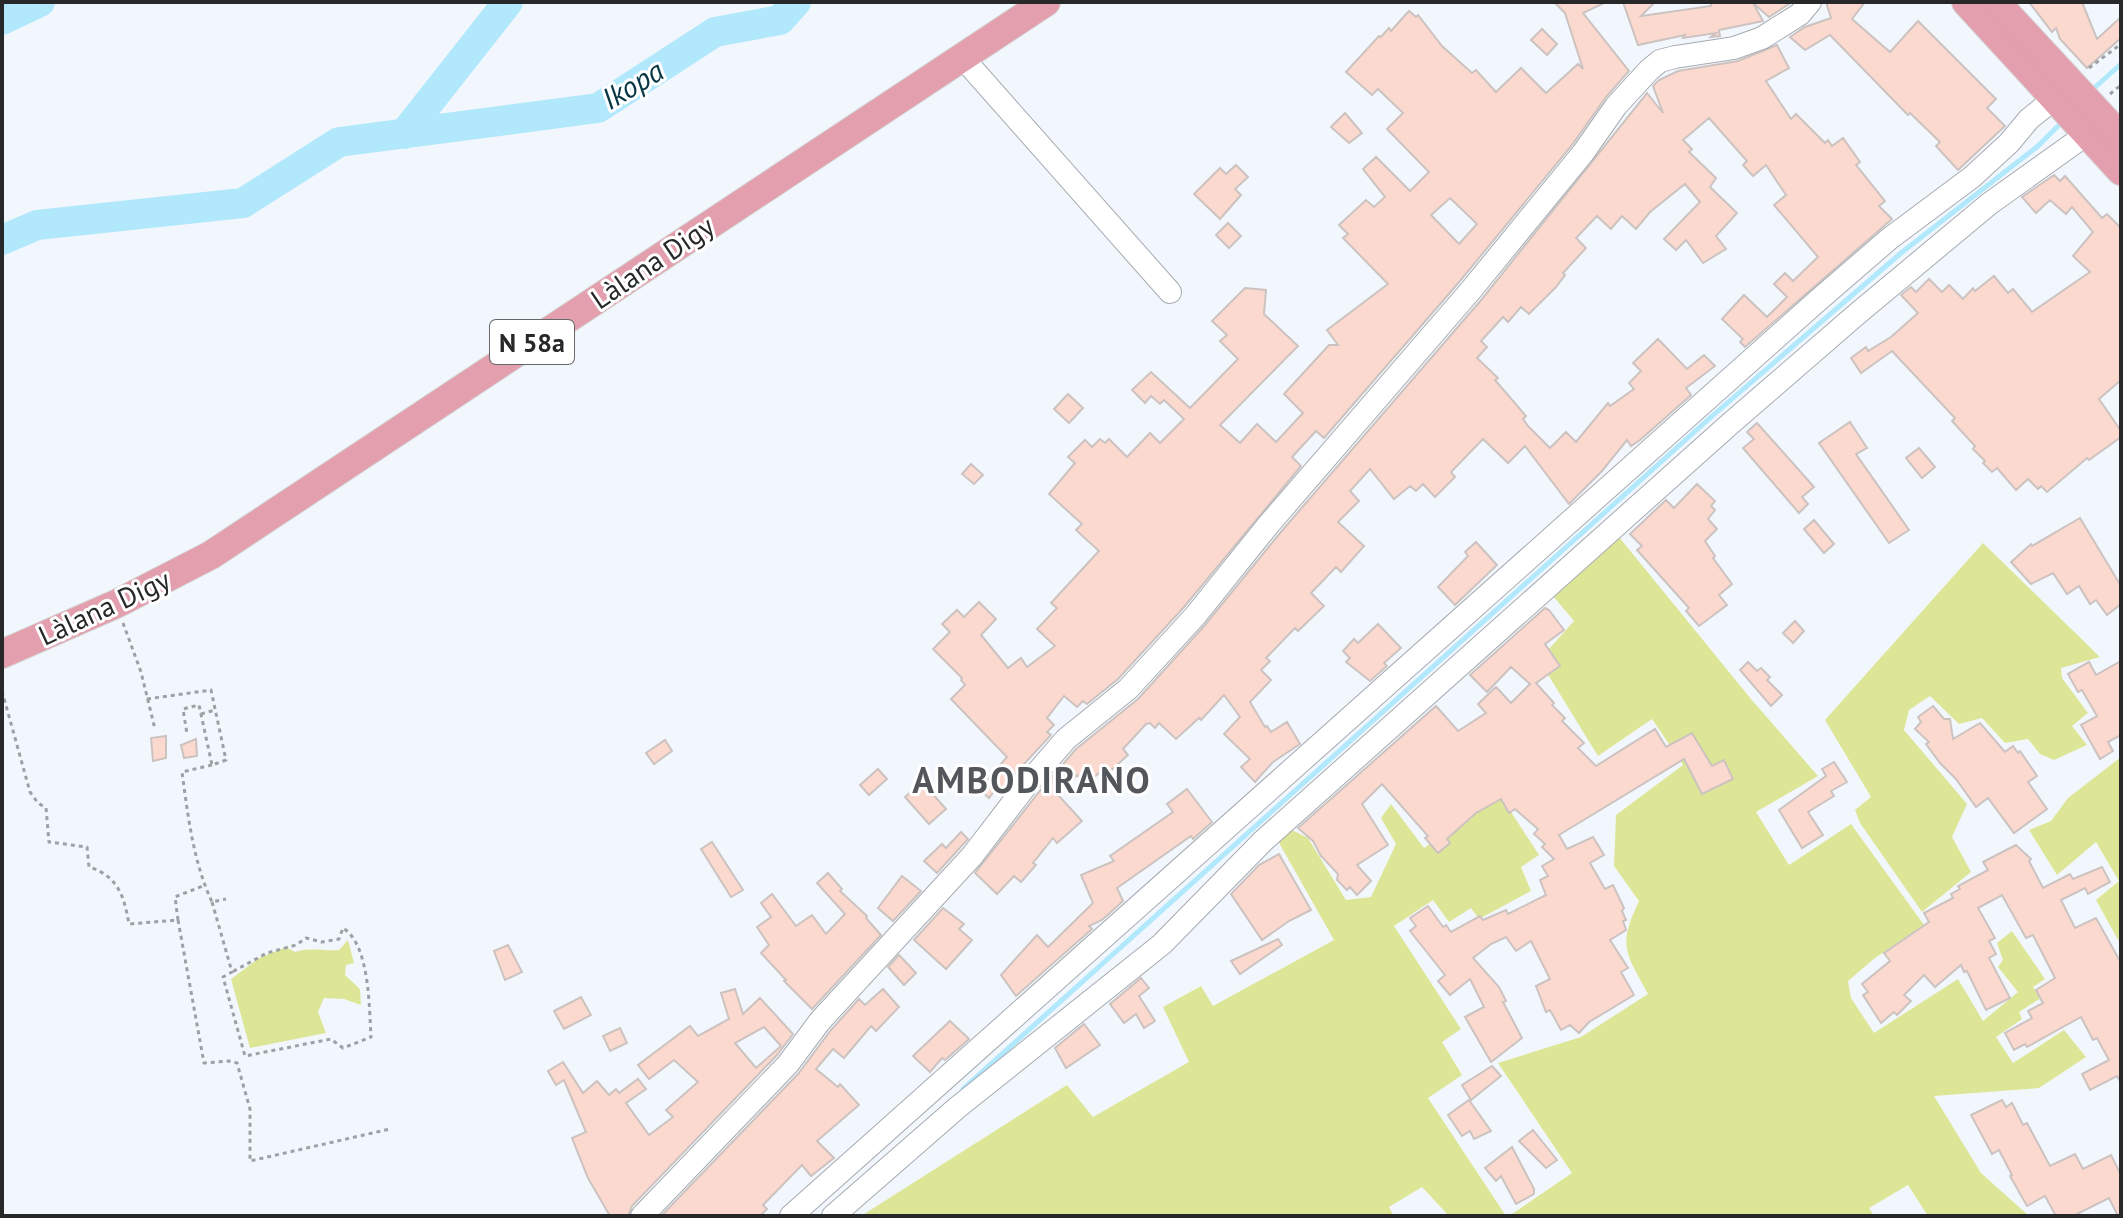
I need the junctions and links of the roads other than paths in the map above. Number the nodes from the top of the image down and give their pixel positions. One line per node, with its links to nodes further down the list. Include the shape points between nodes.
1 (1046, 2): 5 (main road, Làlana Digy / N 58a)
2 (1810, 2): 12 (street, via 1762,38 1660,61 1649,70 1195,616 1128,689 1066,739 972,856 820,1021 788,1064)
3 (1966, 2): 6 (main road)
4 (1996, 2): 6 (main road)
5 (962, 57): 10 (street); 11 (main road, Làlana Digy / N 58a, via 211,555)
6 (2068, 85): 7 (main road); 13 (street, via 1972,177 1815,303)
7 (2097, 116): 8 (main road); 9 (main road); 14 (street, via 1731,423 1263,841 1162,944 958,1107)
8 (2121, 137)
9 (2121, 171)
10 (1170, 292)
11 (2, 654)
12 (642, 1216)
13 (791, 1216)
14 (833, 1216)

